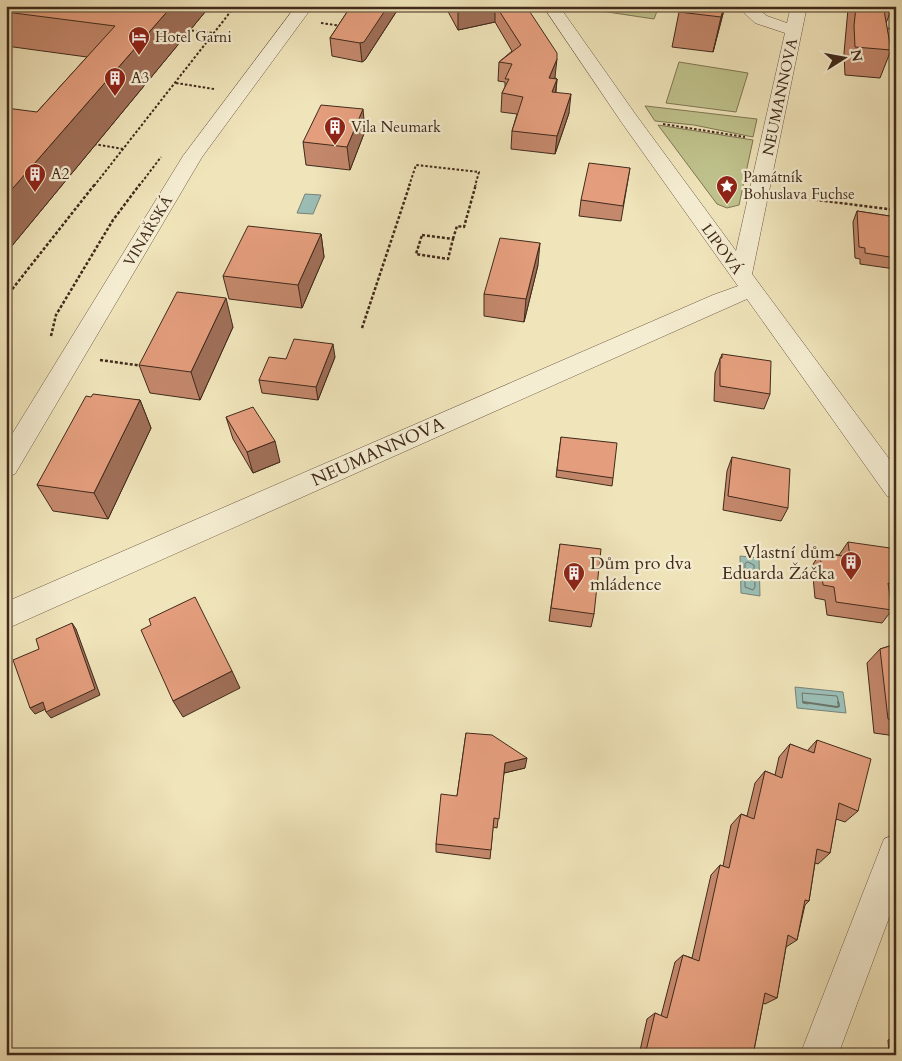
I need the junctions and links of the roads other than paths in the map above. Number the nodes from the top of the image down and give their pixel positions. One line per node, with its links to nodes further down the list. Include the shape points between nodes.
1 (305, 6): 7 (street, VINAŘSKÁ, via 193,156)
2 (552, 6): 6 (street, LIPOVÁ)
3 (745, 6): 5 (street, via 778,28)
4 (799, 6): 5 (street, NEUMANNOVA)
5 (794, 29): 6 (street, NEUMANNOVA)
6 (746, 282): 8 (street, LIPOVÁ); 9 (street, NEUMANNOVA, via 721,300)
7 (6, 467)
8 (896, 489)
9 (6, 616)
10 (896, 851): 11 (street)
11 (825, 1047)

